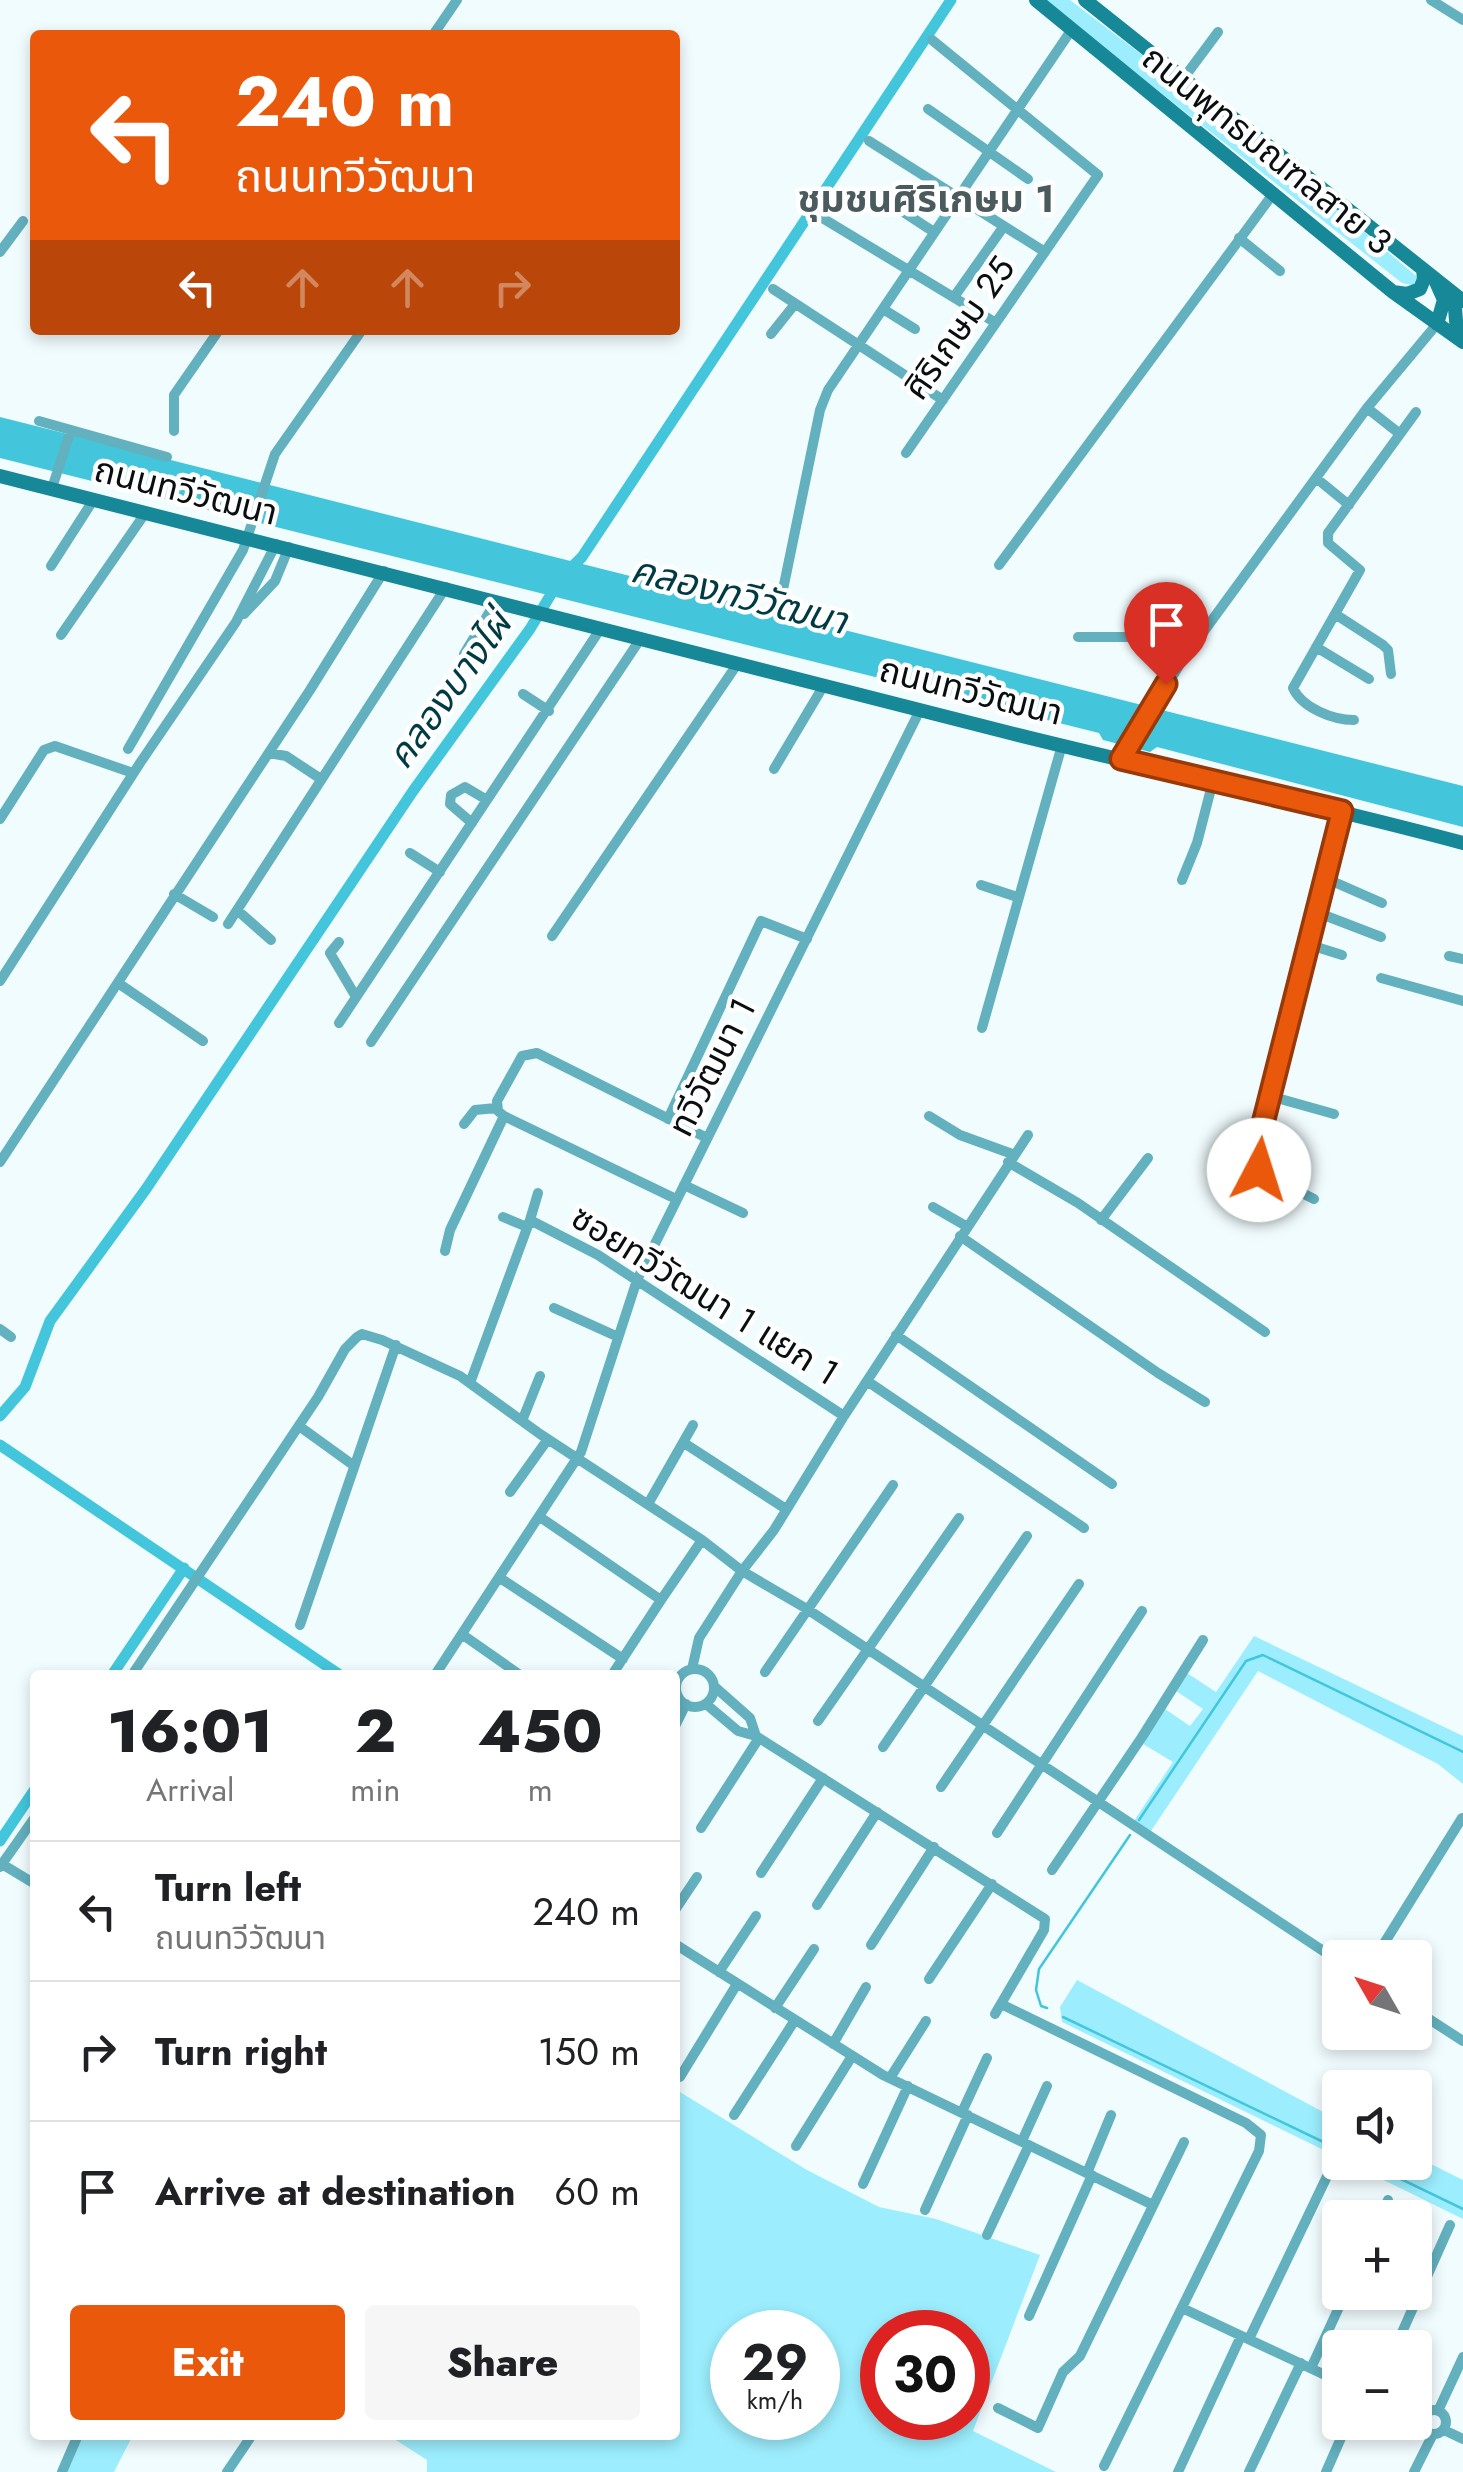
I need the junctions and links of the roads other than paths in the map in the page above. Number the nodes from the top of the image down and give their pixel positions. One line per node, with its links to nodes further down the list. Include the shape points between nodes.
1 (458, 0): 7 (street)
2 (1036, 0): 6 (main road, ถนนพุทธมณฑลสาย 3)
3 (1431, 0): 5 (street)
4 (1086, 1): 10 (main road, ถนนพุทธมณฑลสาย 3)
5 (1463, 20)
6 (1066, 24): 11 (street); 16 (main road, ถนนพุทธมณฑลสาย 3)
7 (436, 30)
8 (1218, 32): 10 (street)
9 (932, 40): 11 (street)
10 (1184, 79): 28 (main road, ถนนพุทธมณฑลสาย 3)
11 (1017, 107): 14 (street); 25 (street, ศิริเกษม 25, via 1098,174)
12 (928, 110): 14 (street)
13 (869, 141): 17 (street)
14 (988, 150): 15 (street); 17 (street)
15 (1028, 179)
16 (1273, 194): 23 (street); 30 (main road, ถนนพุทธมณฑลสาย 3)
17 (958, 196): 21 (street); 22 (street)
18 (891, 204): 22 (street)
19 (819, 216): 26 (street)
20 (23, 221): 24 (street)
21 (1004, 226): 25 (street); 32 (street)
22 (934, 232): 26 (street)
23 (1239, 238): 27 (street); 60 (street)
24 (0, 252)
25 (1045, 252): 35 (street, ศิริเกษม 25)
26 (909, 270): 32 (street); 34 (street)
27 (1280, 271)
28 (1429, 274): 30 (main road, via 1420,289); 31 (main road, ถนนพุทธมณฑลสาย 3); 36 (main road, via 1444,300)
29 (773, 289): 33 (street)
30 (1394, 292): 36 (main road, ถนนพุทธมณฑลสาย 3)
31 (1460, 292): 41 (main road, via 1456,321)
32 (954, 297): 35 (street)
33 (795, 304): 38 (street); 42 (street)
34 (883, 309): 37 (street); 42 (street)
35 (996, 323): 43 (street, ศิริเกษม 25)
36 (1437, 324): 41 (main road, ถนนพุทธมณฑลสาย 3); 44 (street)
37 (914, 329)
38 (771, 334)
39 (216, 335): 48 (street, via 174,395)
40 (358, 335): 58 (street, via 270,464)
41 (1463, 342)
42 (858, 346): 43 (street); 65 (street, via 822,400)
43 (943, 400): 50 (street, ศิริเกษม 25)
44 (1367, 408): 49 (street); 53 (street)
45 (1416, 412): 49 (street)
46 (39, 421): 47 (street)
47 (71, 430): 51 (street); 54 (street)
48 (174, 431)
49 (1400, 434): 56 (street)
50 (906, 453)
51 (167, 456)
52 (0, 476): 54 (main road, ถนนทวีวัฒนา)
53 (1316, 478): 56 (street); 74 (street)
54 (54, 482): 55 (main road, ถนนทวีวัฒนา)
55 (94, 499): 57 (main road, ถนนทวีวัฒนา); 61 (street)
56 (1349, 505): 66 (street, via 1327,538 1360,570)
57 (146, 512): 58 (main road, ถนนทวีวัฒนา); 68 (street)
58 (249, 538): 59 (main road, ถนนทวีวัฒนา); 83 (street)
59 (283, 546): 62 (main road, ถนนทวีวัฒนา); 87 (street, via 275,581 236,622)
60 (999, 565)
61 (51, 566)
62 (384, 572): 63 (main road, ถนนทวีวัฒนา); 84 (street)
63 (446, 588): 64 (main road, ถนนทวีวัฒนา); 88 (street)
64 (496, 601): 67 (main road, ถนนทวีวัฒนา); 72 (street)
65 (780, 608)
66 (1335, 614): 71 (street); 75 (street, via 1388,650)
67 (601, 628): 70 (main road, ถนนทวีวัฒนา); 79 (street)
68 (61, 635)
69 (1078, 637): 74 (street, via 1142,637)
70 (641, 638): 73 (main road, ถนนทวีวัฒนา); 124 (street)
71 (1316, 646): 76 (street); 81 (street, via 1293,693 1331,718)
72 (464, 654)
73 (738, 663): 77 (main road, ถนนทวีวัฒนา); 107 (street)
74 (1180, 664): 85 (street)
75 (1391, 674)
76 (1369, 679)
77 (824, 686): 80 (main road, ถนนทวีวัฒนา); 86 (street)
78 (523, 694): 79 (street)
79 (548, 710): 90 (street)
80 (920, 710): 82 (main road, ถนนทวีวัฒนา); 109 (street, ทวีวัฒนา 1)
81 (1354, 720)
82 (1062, 745): 85 (main road, ถนนทวีวัฒนา); 101 (street)
83 (128, 749)
84 (269, 752): 88 (street); 100 (street)
85 (1121, 759): 89 (main road, ถนนทวีวัฒนา)
86 (774, 769)
87 (134, 773): 92 (street, via 55,746 44,750); 117 (street)
88 (321, 780): 103 (street)
89 (1213, 780): 91 (main road, ถนนทวีวัฒนา); 98 (street)
90 (487, 800): 93 (street); 93 (street, via 465,786 451,795 450,804)
91 (1342, 811): 94 (main road, ถนนทวีวัฒนา); 97 (street)
92 (0, 819)
93 (472, 823): 96 (street)
94 (1463, 843)
95 (410, 853): 96 (street)
96 (440, 872): 119 (street)
97 (1325, 878): 102 (street); 104 (street)
98 (1182, 880)
99 (981, 885): 101 (street)
100 (174, 894): 105 (street); 118 (street)
101 (1017, 897): 122 (street)
102 (1382, 903)
103 (236, 910): 106 (street); 110 (street)
104 (1316, 912): 108 (street); 112 (street)
105 (213, 918)
106 (228, 924)
107 (552, 936)
108 (1381, 938)
109 (807, 939): 129 (street, via 761,920); 132 (street, ทวีวัฒนา 1)
110 (271, 940)
111 (339, 942): 119 (street, via 330,953)
112 (1307, 944): 113 (street); 125 (street)
113 (1342, 955)
114 (1449, 956): 115 (street)
115 (1463, 959)
116 (1380, 978): 120 (street)
117 (0, 982)
118 (118, 983): 123 (street); 135 (street)
119 (356, 997): 121 (street)
120 (1463, 1002)
121 (339, 1023)
122 (982, 1028)
123 (202, 1041)
124 (371, 1042)
125 (1270, 1096): 127 (street); 139 (street, via 1256,1167)
126 (500, 1112): 129 (street, via 516,1066 529,1052); 130 (street, via 474,1110); 138 (street); 146 (street)
127 (1334, 1114)
128 (928, 1116): 133 (street)
129 (668, 1119): 132 (street)
130 (464, 1124)
131 (1028, 1134): 133 (street, ซอยทวีวัฒนา 1 แยก 1)
132 (707, 1138): 136 (street, ทวีวัฒนา 1)
133 (1012, 1158): 143 (street); 145 (street, ซอยทวีวัฒนา 1 แยก 1)
134 (1148, 1158): 143 (street)
135 (0, 1162)
136 (684, 1185): 138 (street, ทวีวัฒนา 1); 141 (street)
137 (538, 1193): 144 (street)
138 (676, 1199): 147 (street, ทวีวัฒนา 1)
139 (1314, 1199)
140 (933, 1207): 145 (street)
141 (742, 1212)
142 (503, 1218): 144 (street)
143 (1101, 1220): 150 (street)
144 (529, 1224): 147 (street, ซอยทวีวัฒนา 1 แยก 1, via 570,1238); 157 (street, ซอยทวีวัฒนา 1 แยก 1)
145 (963, 1231): 151 (street, ซอยทวีวัฒนา 1 แยก 1); 158 (street)
146 (444, 1251)
147 (637, 1280): 152 (street, ทวีวัฒนา 1); 159 (street, ซอยทวีวัฒนา 1 แยก 1)
148 (554, 1308): 152 (street)
149 (0, 1329): 153 (street)
150 (1265, 1332)
151 (896, 1335): 156 (street, ซอยทวีวัฒนา 1 แยก 1); 167 (street)
152 (616, 1336): 165 (street, ทวีวัฒนา 1)
153 (11, 1338)
154 (396, 1345): 157 (street); 162 (street, via 362,1334 352,1340); 166 (street)
155 (540, 1376): 160 (street)
156 (867, 1381): 159 (street, ซอยทวีวัฒนา 1 แยก 1); 174 (street)
157 (470, 1382): 160 (street)
158 (1205, 1402)
159 (844, 1416): 171 (street, ซอยทวีวัฒนา 1 แยก 1)
160 (522, 1421): 163 (street)
161 (693, 1425): 164 (street)
162 (298, 1426): 166 (street); 189 (street)
163 (548, 1439): 165 (street); 169 (street)
164 (684, 1443): 170 (street); 171 (street)
165 (576, 1457): 170 (street); 172 (street, ทวีวัฒนา 1)
166 (353, 1465): 183 (street)
167 (1112, 1484)
168 (893, 1485): 181 (street)
169 (510, 1492)
170 (648, 1504): 176 (street)
171 (786, 1509): 177 (street, ซอยทวีวัฒนา 1 แยก 1)
172 (540, 1517): 178 (street, ทวีวัฒนา 1); 180 (street)
173 (959, 1518): 186 (street)
174 (1084, 1528)
175 (1027, 1536): 196 (street)
176 (702, 1540): 177 (street); 180 (street)
177 (742, 1571): 181 (street); 188 (street, ซอยทวีวัฒนา 1 แยก 1, via 699,1638)
178 (500, 1578): 184 (street, ทวีวัฒนา 1); 187 (street)
179 (1079, 1584): 202 (street)
180 (661, 1600): 187 (street)
181 (806, 1609): 186 (street); 193 (street)
182 (1142, 1611): 205 (street)
183 (300, 1625)
184 (463, 1635): 190 (street, ทวีวัฒนา 1); 191 (street)
185 (1203, 1640): 208 (street)
186 (867, 1649): 196 (street); 201 (street)
187 (623, 1659): 192 (street)
188 (692, 1669): 194 (street); 195 (street, via 706,1672)
189 (135, 1670)
190 (438, 1670)
191 (513, 1670)
192 (615, 1670)
193 (765, 1672)
194 (680, 1679)
195 (714, 1687): 199 (street); 203 (street, via 750,1718)
196 (924, 1687): 202 (street); 204 (street)
197 (680, 1699): 198 (street)
198 (686, 1704): 199 (street); 200 (street)
199 (706, 1704): 203 (street, via 738,1731)
200 (680, 1716)
201 (818, 1721)
202 (983, 1727): 205 (street); 207 (street)
203 (757, 1737): 206 (street); 212 (street)
204 (883, 1748)
205 (1040, 1765): 208 (street); 213 (street)
206 (823, 1778): 209 (street); 217 (street)
207 (941, 1788)
208 (1098, 1803): 216 (street); 227 (street)
209 (877, 1812): 214 (street); 222 (street)
210 (1462, 1818): 224 (street)
211 (30, 1824): 215 (street)
212 (700, 1828)
213 (997, 1833)
214 (934, 1848): 220 (street); 225 (street)
215 (1, 1865): 219 (street)
216 (1052, 1870)
217 (762, 1873)
218 (696, 1877): 221 (street)
219 (30, 1881)
220 (992, 1884): 230 (street); 258 (street, via 1044,1918 1044,1930 998,2009 1261,2135)
221 (680, 1902)
222 (817, 1906)
223 (756, 1916): 229 (street)
224 (1386, 1940)
225 (871, 1945)
226 (814, 1949): 233 (street)
227 (1322, 1950)
228 (680, 1951): 229 (street)
229 (719, 1972): 231 (street)
230 (930, 1979)
231 (737, 1984): 233 (street); 241 (street)
232 (866, 1987): 238 (street)
233 (775, 2008): 234 (street)
234 (796, 2020): 238 (street); 245 (street)
235 (926, 2021): 242 (street)
236 (1432, 2021): 237 (street)
237 (1463, 2042)
238 (833, 2044): 239 (street)
239 (852, 2056): 242 (street); 250 (street)
240 (987, 2058): 246 (street)
241 (680, 2076)
242 (890, 2078): 243 (street)
243 (908, 2086): 246 (street); 253 (street)
244 (1047, 2086): 249 (street)
245 (734, 2114)
246 (965, 2114): 249 (street); 255 (street)
247 (1111, 2116): 251 (street)
248 (1184, 2142): 254 (street)
249 (1026, 2143): 251 (street); 257 (street)
250 (796, 2146)
251 (1089, 2174): 254 (street); 260 (street)
252 (1325, 2180): 262 (street)
253 (863, 2184)
254 (1153, 2205): 266 (street, via 1038,2428)
255 (925, 2210)
256 (1450, 2225): 261 (street)
257 (987, 2235)
258 (1182, 2308): 262 (street); 275 (street)
259 (1336, 2310): 264 (street)
260 (1030, 2316)
261 (1403, 2330)
262 (1245, 2338): 264 (street); 278 (street)
263 (1463, 2357): 267 (street)
264 (1306, 2366): 265 (street); 279 (street)
265 (1322, 2374)
266 (998, 2408)
267 (1438, 2411): 268 (street); 270 (street, via 1446,2419)
268 (1432, 2412)
269 (1432, 2432): 270 (street)
270 (1438, 2432): 271 (street); 281 (street)
271 (1463, 2438)
272 (76, 2440): 276 (street)
273 (249, 2440): 277 (street)
274 (1340, 2440): 280 (street)
275 (1104, 2466)
276 (62, 2472)
277 (227, 2472)
278 (1178, 2472)
279 (1249, 2472)
280 (1326, 2472)
281 (1414, 2472)

